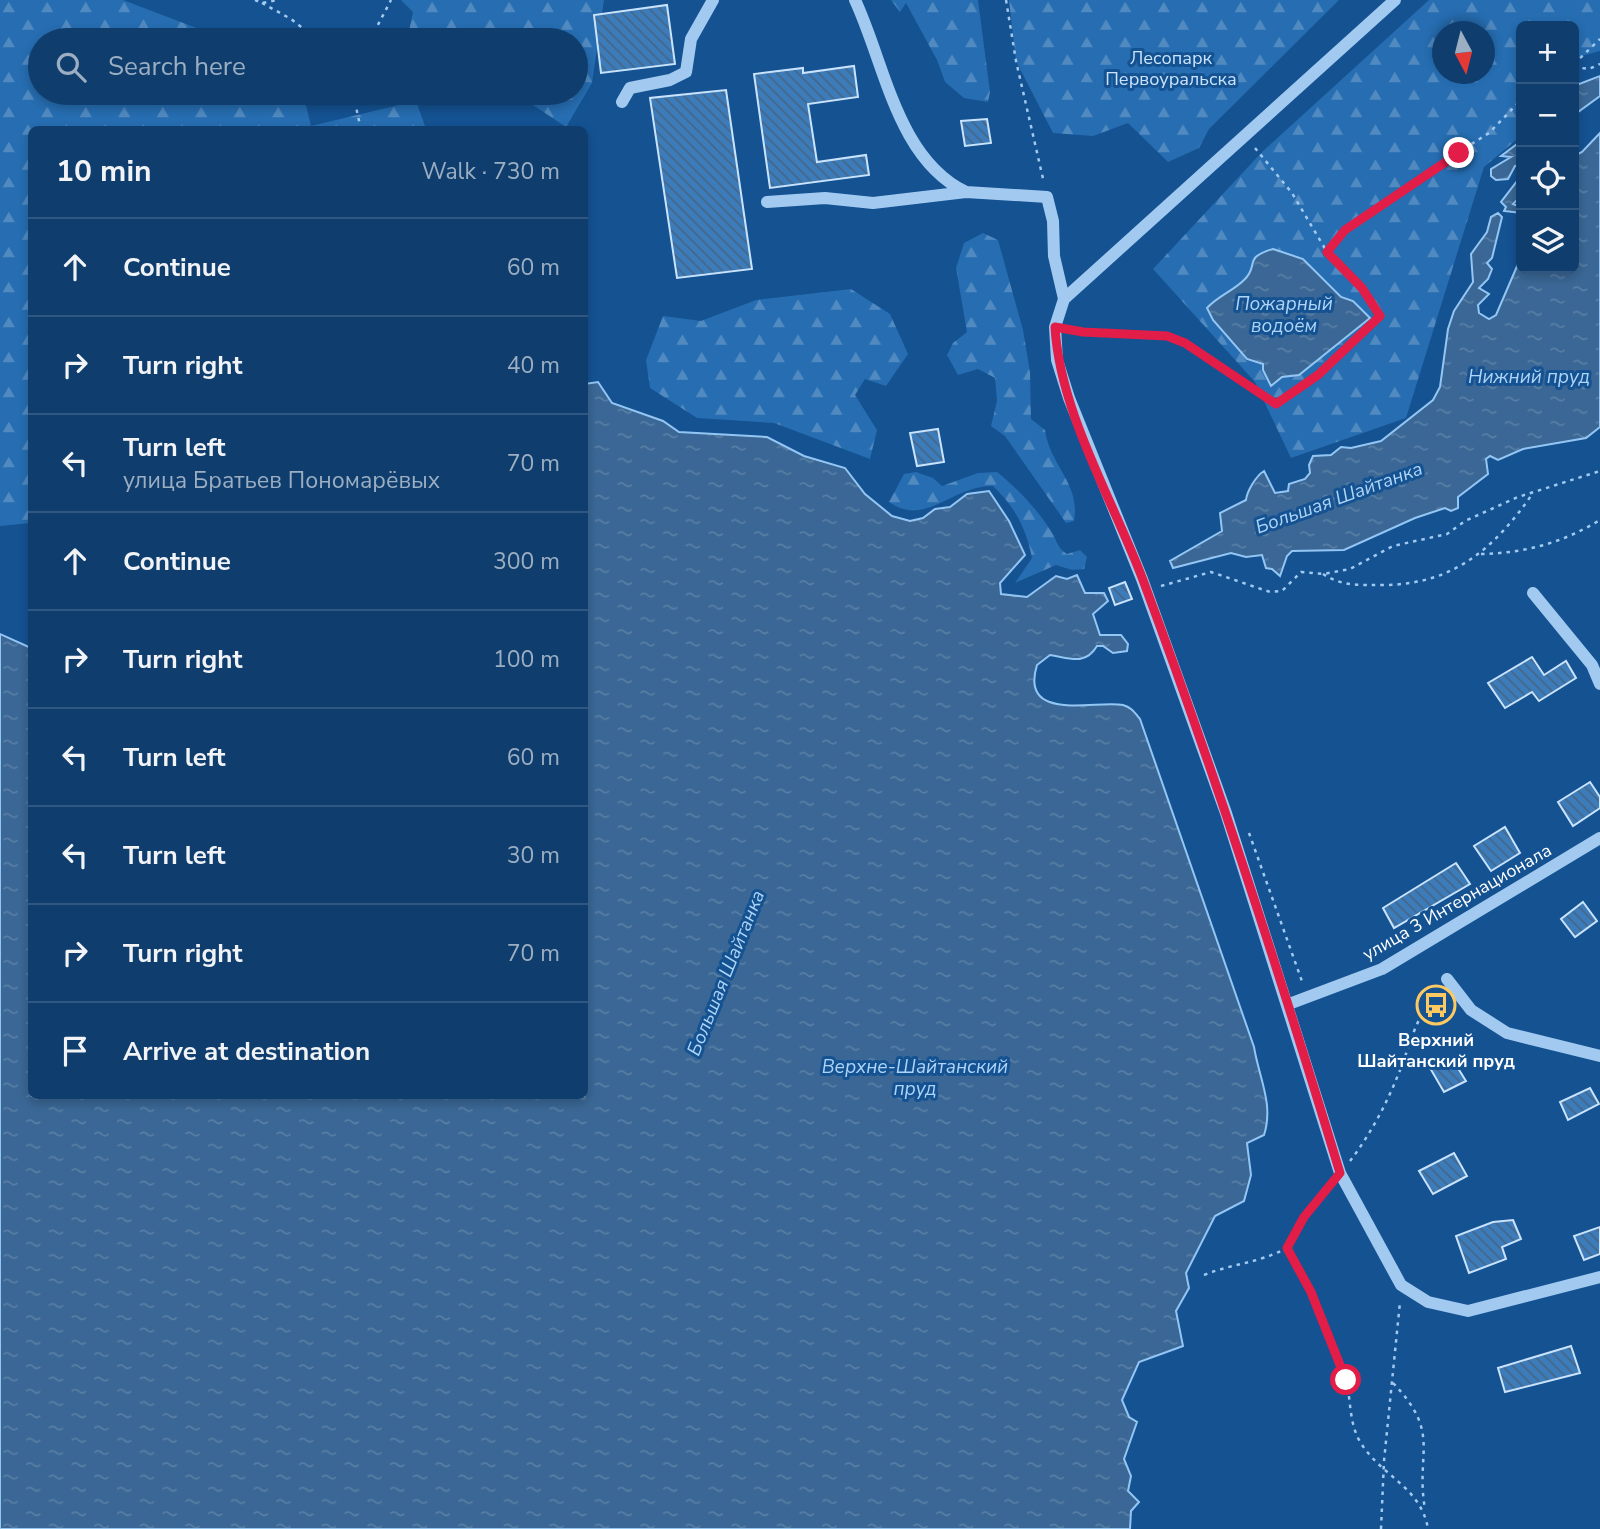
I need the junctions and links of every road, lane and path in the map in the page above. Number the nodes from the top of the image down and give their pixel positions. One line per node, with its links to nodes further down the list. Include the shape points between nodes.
1 (255, 0): 8 (path)
2 (278, 0): 8 (path)
3 (391, 0): 10 (path)
4 (713, 0): 15 (street, via 691,40 686,72 630,88)
5 (855, 0): 20 (street, via 904,128 927,163)
6 (1006, 0): 21 (path)
7 (1395, 0): 24 (street)
8 (262, 3): 9 (path)
9 (303, 28)
10 (376, 28)
11 (1600, 39): 12 (path)
12 (1579, 60)
13 (1600, 64): 14 (path, via 1589,69)
14 (1579, 66)
15 (622, 103)
16 (356, 105): 18 (path)
17 (1516, 105): 23 (path, via 1489,134 1345,230)
18 (360, 126)
19 (1255, 148): 23 (path, via 1292,193)
20 (966, 192): 21 (street); 22 (street, via 873,203 825,198)
21 (1047, 197): 24 (street)
22 (767, 202)
23 (1327, 252): 25 (path, via 1362,288 1380,316 1318,375 1276,404 1185,343 1167,336)
24 (1064, 299): 25 (street)
25 (1055, 327): 36 (street, via 1057,360 1069,398 1142,579)
26 (1600, 471): 27 (path)
27 (1533, 492): 29 (path, via 1501,536); 30 (path, via 1465,521 1447,534 1394,546 1350,569)
28 (1600, 520): 29 (path, via 1553,544)
29 (1481, 554): 30 (path, via 1408,586 1356,586)
30 (1322, 574): 31 (path, via 1301,572 1282,591 1270,592 1211,572)
31 (1161, 586)
32 (1533, 593): 33 (street, via 1592,665)
33 (1600, 684)
34 (1600, 838): 36 (street, улица 3 Интернационала, via 1382,969)
35 (1447, 979): 38 (street, via 1471,1010 1507,1033)
36 (1289, 1004): 39 (street)
37 (1425, 1009): 39 (path, via 1372,1129)
38 (1600, 1056)
39 (1340, 1173): 40 (path, via 1304,1217); 43 (street)
40 (1287, 1248): 41 (path, via 1250,1264); 45 (path, via 1311,1292 1346,1380 1359,1439)
41 (1204, 1275)
42 (1600, 1277): 43 (street, via 1468,1311 1428,1302)
43 (1401, 1285): 44 (path)
44 (1391, 1382): 45 (path); 46 (path, via 1412,1403 1420,1419 1426,1443 1420,1484)
45 (1383, 1469): 46 (path, via 1410,1489); 47 (path)
46 (1425, 1512): 48 (path)
47 (1381, 1529)
48 (1428, 1529)

